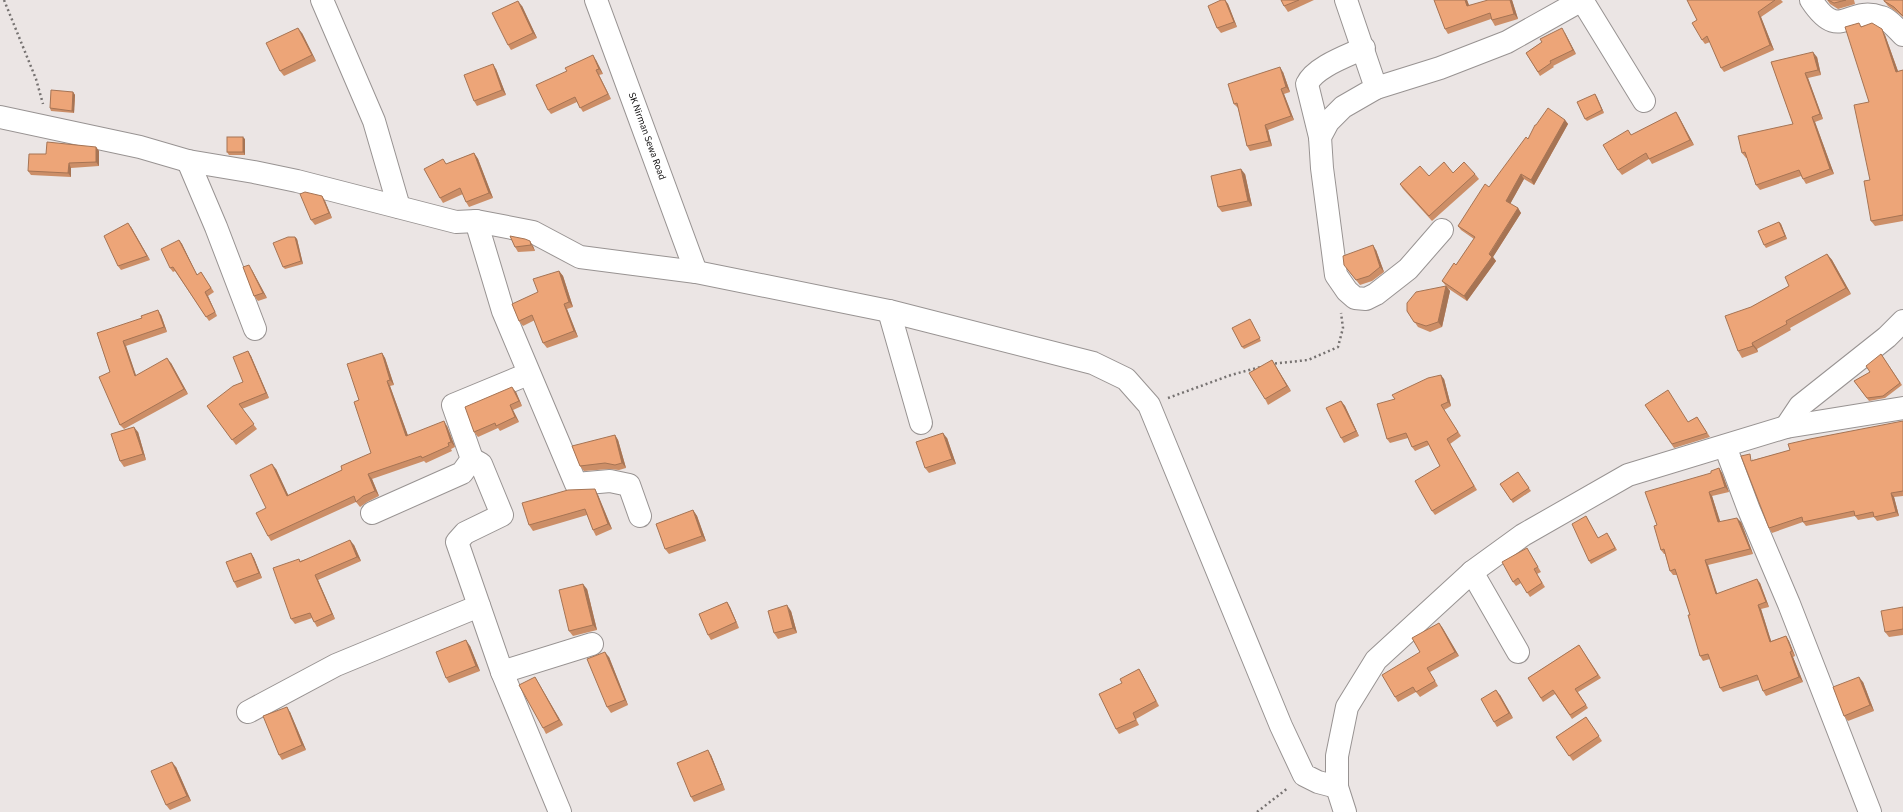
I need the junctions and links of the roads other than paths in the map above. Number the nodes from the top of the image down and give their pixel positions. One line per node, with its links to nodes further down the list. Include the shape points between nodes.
1 (322, 0): 13 (street, via 374,121)
2 (596, 0): 16 (street, SK Nirman Sewa Road)
3 (1346, 0): 7 (street)
4 (1582, 0): 8 (street, via 1507,42 1440,68); 9 (street)
5 (1811, 0): 6 (street, via 1827,19 1837,23 1866,14 1883,17)
6 (1903, 35)
7 (1364, 48): 8 (street); 11 (street, via 1310,76 1307,84)
8 (1376, 88): 11 (street, via 1343,107 1328,122)
9 (1644, 101)
10 (0, 117): 12 (street, via 140,147)
11 (1320, 137): 15 (street, via 1336,275 1347,291 1356,298 1366,299 1376,294 1408,269)
12 (188, 161): 13 (street, via 276,177); 19 (street)
13 (399, 207): 14 (street, via 456,222)
14 (476, 222): 16 (street, via 533,232 580,257); 20 (street, via 503,311)
15 (1442, 230)
16 (696, 272): 17 (street)
17 (889, 311): 22 (street); 34 (street, via 1093,363 1126,379 1149,406 1281,726 1304,775)
18 (1903, 321): 23 (street, via 1887,337 1800,406)
19 (255, 329)
20 (528, 374): 25 (street, via 453,405); 27 (street, via 576,484 610,480 629,485)
21 (1903, 408): 23 (street)
22 (921, 423)
23 (1786, 427): 24 (street)
24 (1725, 446): 28 (street, via 1628,475 1523,535); 37 (street)
25 (472, 459): 26 (street, via 462,473); 29 (street, via 481,464 502,515 465,533 457,542)
26 (372, 513)
27 (640, 516)
28 (1472, 572): 31 (street); 34 (street, via 1376,660 1347,707 1337,756)
29 (479, 606): 32 (street); 33 (street, via 336,665)
30 (592, 644): 32 (street)
31 (1518, 652)
32 (502, 672): 35 (street)
33 (248, 712)
34 (1337, 787): 36 (street)
35 (560, 812)
36 (1345, 812)
37 (1870, 812)

